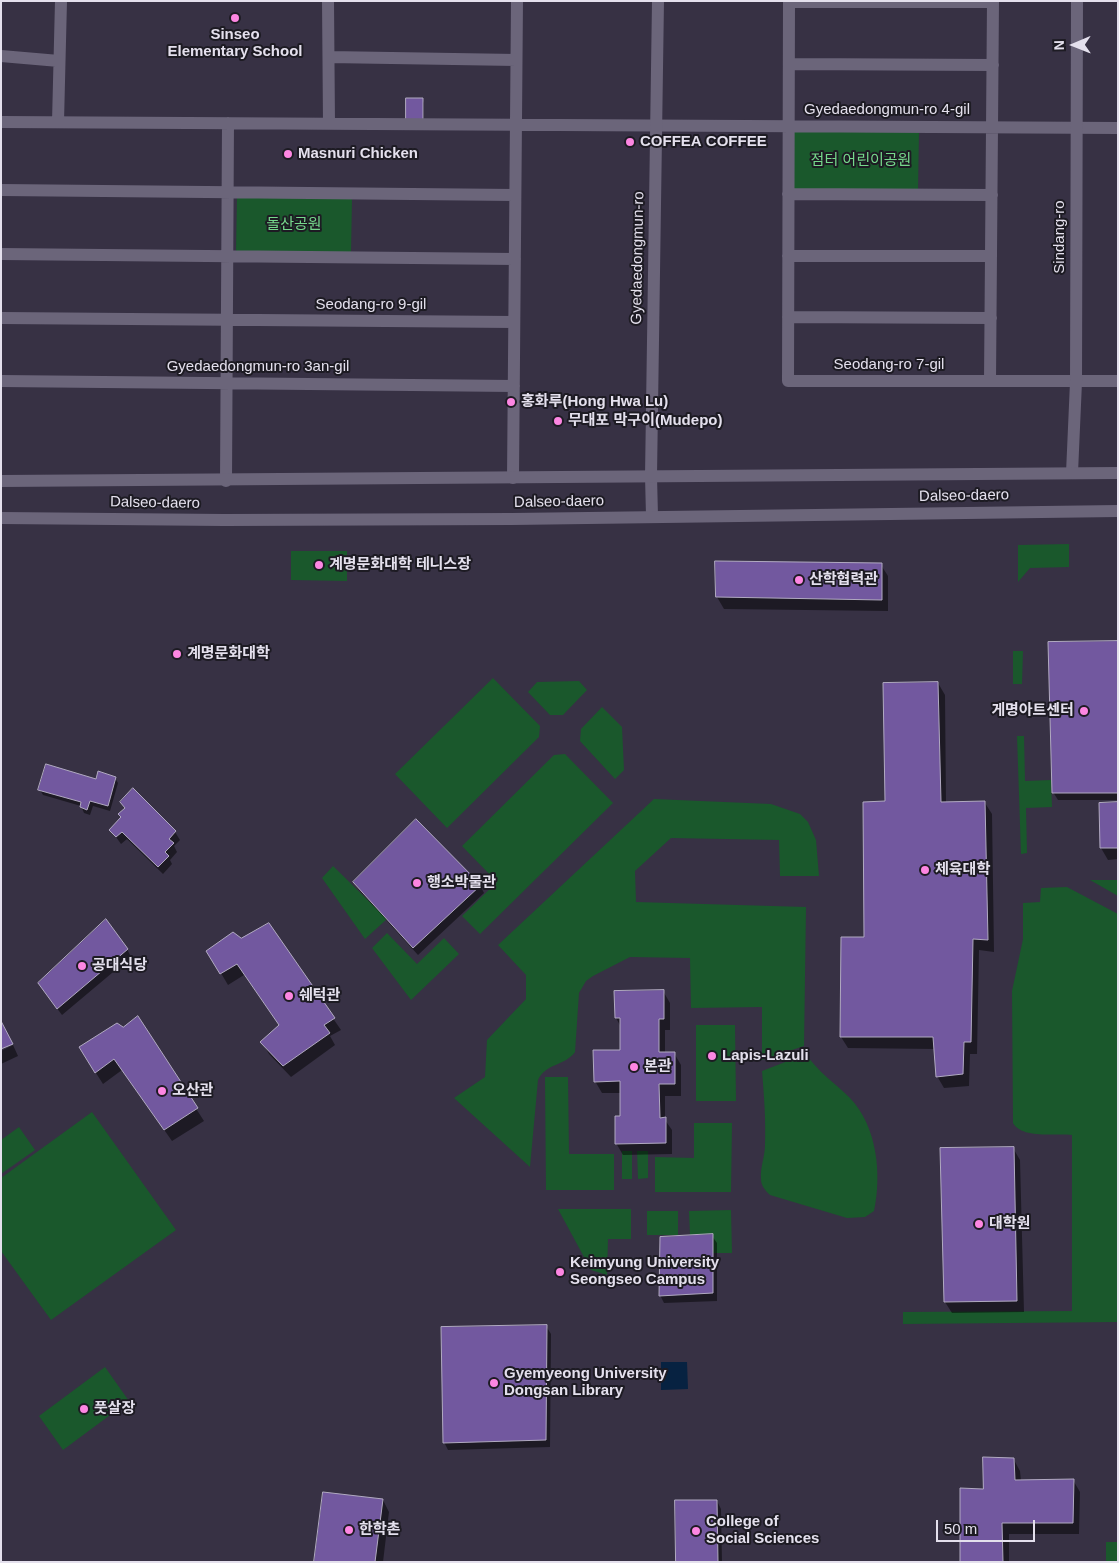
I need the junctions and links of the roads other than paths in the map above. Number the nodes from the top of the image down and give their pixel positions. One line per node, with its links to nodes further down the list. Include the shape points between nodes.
1 (60, 1): 11 (street)
2 (328, 1): 9 (street)
3 (517, 1): 10 (street)
4 (658, 1): 19 (street, Gyedaedongmun-ro)
5 (1077, 1): 22 (street, Sindang-ro)
6 (789, 2): 7 (street, Seodang-ro 7-gil); 12 (street, Seodang-ro 7-gil)
7 (993, 2): 13 (street, Seodang-ro 7-gil)
8 (1, 56): 11 (street)
9 (329, 57): 10 (street); 17 (street)
10 (516, 60): 18 (street)
11 (60, 61): 15 (street)
12 (789, 64): 13 (street); 20 (street, Seodang-ro 7-gil)
13 (993, 65): 21 (street, Seodang-ro 7-gil)
14 (1, 122): 15 (street, Gyedaedongmun-ro 4-gil)
15 (58, 122): 16 (street, Gyedaedongmun-ro 4-gil)
16 (228, 123): 17 (street, Gyedaedongmun-ro 4-gil); 25 (street)
17 (329, 124): 18 (street, Gyedaedongmun-ro 4-gil)
18 (516, 125): 19 (street, Gyedaedongmun-ro 4-gil); 26 (street)
19 (656, 126): 20 (street, Gyedaedongmun-ro 4-gil); 47 (street, Gyedaedongmun-ro)
20 (789, 126): 21 (street, Gyedaedongmun-ro 4-gil); 27 (street, Seodang-ro 7-gil)
21 (992, 127): 22 (street, Gyedaedongmun-ro 4-gil); 28 (street, Seodang-ro 7-gil)
22 (1077, 128): 23 (street, Gyedaedongmun-ro 4-gil); 42 (street, Sindang-ro)
23 (1118, 128)
24 (1, 190): 25 (street)
25 (228, 192): 26 (street); 30 (street)
26 (515, 194): 33 (street)
27 (788, 194): 28 (street); 31 (street, Seodang-ro 7-gil)
28 (992, 195): 32 (street, Seodang-ro 7-gil)
29 (1, 254): 30 (street)
30 (227, 256): 33 (street); 37 (street)
31 (788, 256): 32 (street); 34 (street, Seodang-ro 7-gil)
32 (991, 256): 36 (street, Seodang-ro 7-gil)
33 (515, 258): 38 (street)
34 (788, 317): 36 (street); 41 (street, Seodang-ro 7-gil, via 788,381)
35 (1, 318): 37 (street)
36 (991, 318): 41 (street, Seodang-ro 7-gil)
37 (227, 320): 38 (street, Seodang-ro 9-gil); 43 (street)
38 (514, 322): 44 (street)
39 (1, 381): 43 (street, Gyedaedongmun-ro 3an-gil)
40 (1118, 381): 42 (street)
41 (990, 382): 42 (street)
42 (1076, 382): 45 (street, Sindang-ro)
43 (226, 383): 44 (street, Gyedaedongmun-ro 3an-gil); 49 (street)
44 (514, 386): 48 (street)
45 (1072, 473): 46 (street, Dalseo-daero); 47 (street, Dalseo-daero)
46 (1118, 473)
47 (651, 476): 48 (street, Dalseo-daero); 52 (street, Gyedaedongmun-ro)
48 (513, 478): 49 (street, Dalseo-daero)
49 (226, 480): 50 (street, Dalseo-daero)
50 (1, 481)
51 (1118, 511): 52 (street, Dalseo-daero)
52 (652, 516): 53 (street, Dalseo-daero, via 254,520)
53 (1, 518)

